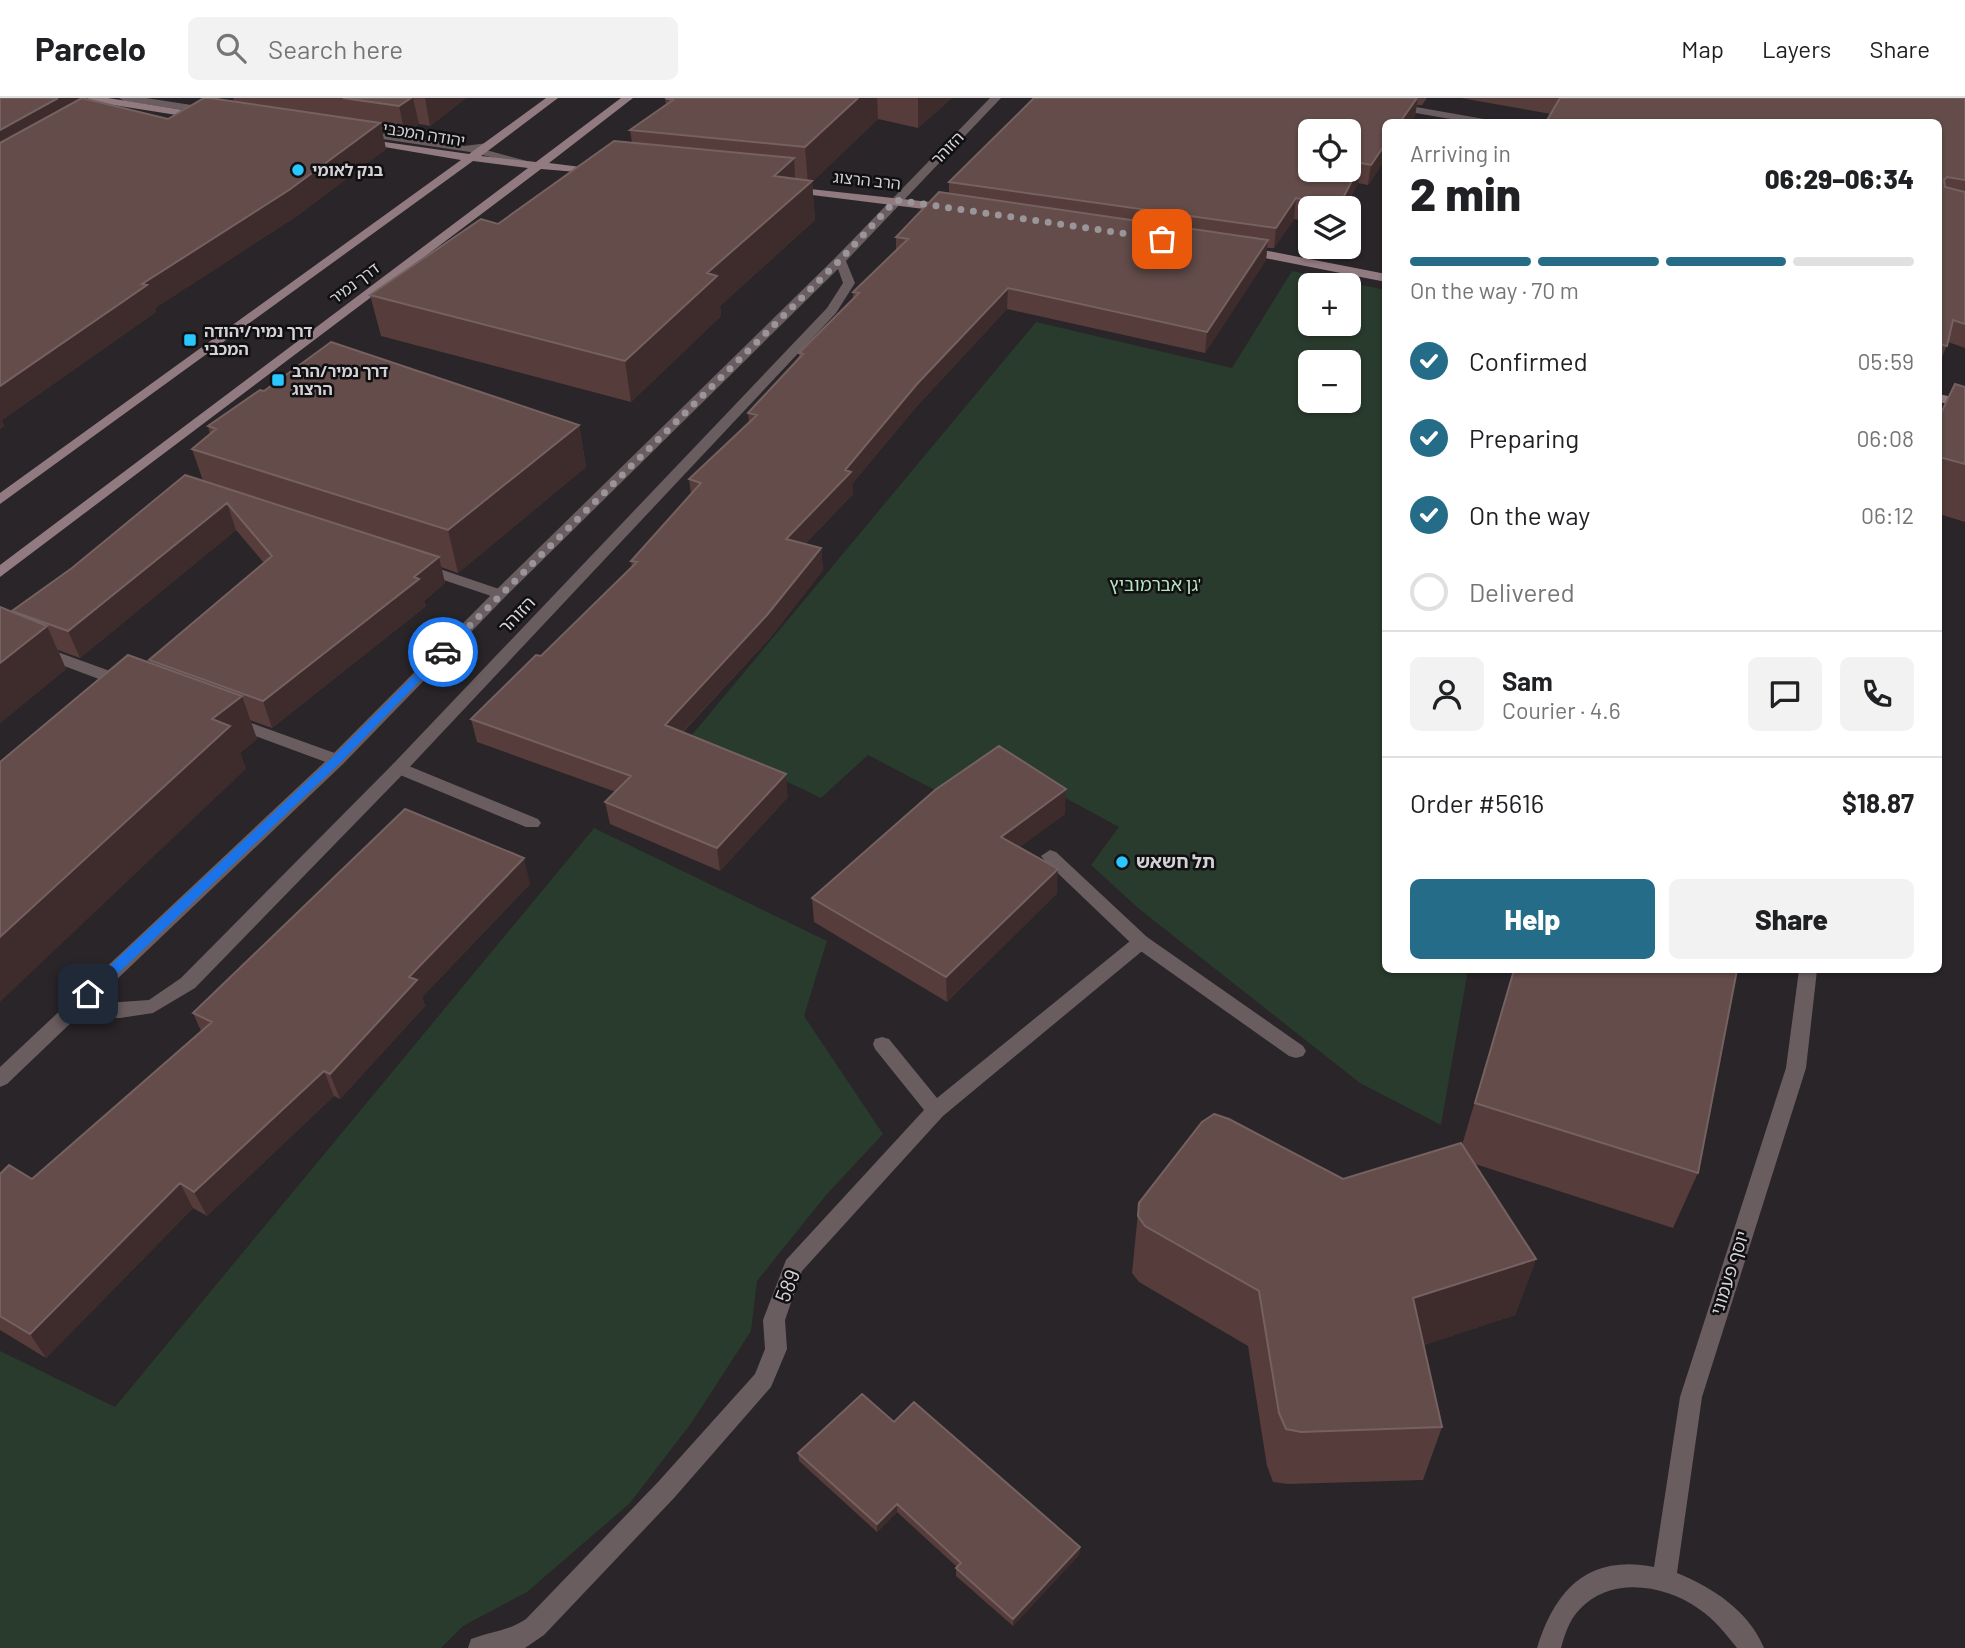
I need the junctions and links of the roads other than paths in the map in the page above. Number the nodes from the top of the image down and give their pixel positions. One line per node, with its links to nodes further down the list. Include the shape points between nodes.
1 (88, 98): 6 (main road)
2 (553, 98): 11 (main road, דרך נמיר)
3 (628, 98): 12 (main road, דרך נמיר)
4 (996, 98): 15 (street, הזוהר)
5 (1346, 98): 9 (street)
6 (122, 99): 7 (street); 8 (main road)
7 (105, 110)
8 (222, 116)
9 (1467, 119)
10 (344, 134): 11 (main road, יהודה המכבי)
11 (477, 151): 12 (street); 12 (main road, יהודה המכבי, via 507,162); 22 (main road, דרך נמיר)
12 (539, 166): 13 (main road); 24 (main road, דרך נמיר)
13 (614, 173)
14 (775, 189): 15 (main road, הרב הרצוג)
15 (896, 200): 16 (main road, הרב הרצוג); 18 (street, הזוהר)
16 (965, 210)
17 (1227, 248): 19 (main road)
18 (840, 260): 25 (street, הזוהר); 30 (street, הזוהר, via 849,283 832,310)
19 (1382, 277)
20 (1942, 399): 21 (main road)
21 (1965, 404)
22 (0, 500)
23 (409, 564): 25 (street)
24 (0, 572)
25 (500, 594): 29 (street, הזוהר)
26 (20, 644): 27 (street)
27 (147, 690)
28 (210, 713): 29 (street)
29 (337, 760): 35 (street, הזוהר)
30 (399, 768): 31 (street); 35 (street, הזוהר, via 188,983 152,1006)
31 (532, 823)
32 (1050, 856): 33 (street)
33 (1141, 942): 37 (street); 39 (street, 589)
34 (1808, 973): 40 (street, יוסף פעמוני, via 1796,1068 1691,1396)
35 (69, 1012): 38 (street, הזוהר)
36 (882, 1044): 39 (street)
37 (1296, 1051)
38 (0, 1079)
39 (936, 1110): 41 (street, 589, via 793,1266 774,1321 776,1349 763,1380 535,1628 513,1642)
40 (1664, 1580): 42 (street, via 1628,1575 1596,1582 1570,1599 1553,1626); 43 (street, via 1699,1595 1730,1619)
41 (480, 1648)
42 (1549, 1648)
43 (1752, 1648)

